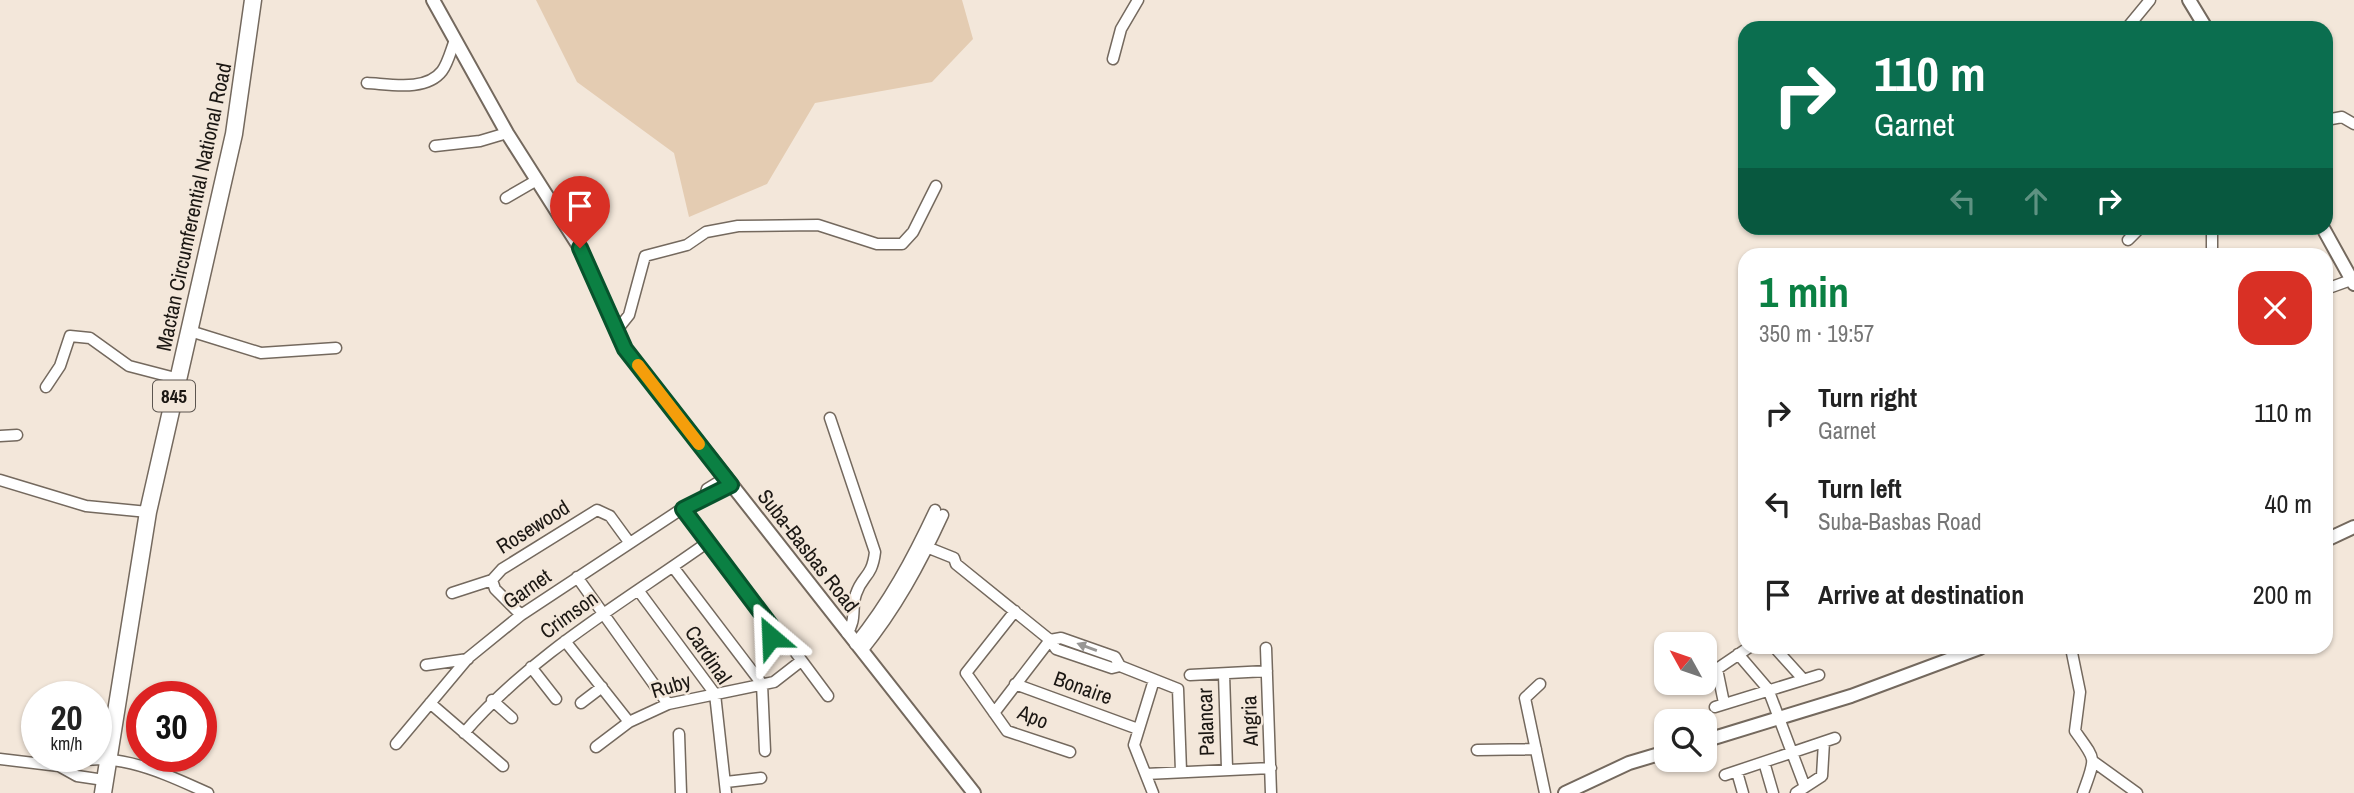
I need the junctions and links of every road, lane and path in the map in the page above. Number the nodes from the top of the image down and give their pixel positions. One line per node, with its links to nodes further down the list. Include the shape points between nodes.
1 (433, 0): 8 (street, Suba-Basbas Road)
2 (1138, 0): 9 (street, via 1121,29)
3 (2150, 0): 6 (street)
4 (2189, 0): 7 (street)
5 (251, 1): 24 (main road, Mactan Circumferential National Road / 845, via 234,134)
6 (2134, 21)
7 (2202, 21)
8 (456, 40): 10 (street, via 441,72 433,78 418,85); 13 (street, Suba-Basbas Road)
9 (1113, 59)
10 (367, 82)
11 (2333, 119): 12 (street, via 2342,117)
12 (2354, 124)
13 (506, 133): 14 (street); 15 (street, Suba-Basbas Road)
14 (435, 146)
15 (537, 180): 17 (street); 23 (street, Suba-Basbas Road, via 580,248)
16 (936, 186): 23 (street, via 902,244 877,244 818,225 738,226 706,232 687,245 645,257 629,315)
17 (506, 198)
18 (2133, 235): 20 (street)
19 (2327, 235): 21 (street)
20 (2128, 240)
21 (2353, 282): 22 (street)
22 (2333, 287)
23 (617, 330): 32 (street, Suba-Basbas Road, via 625,349)
24 (190, 331): 25 (street, via 261,353); 26 (main road, Mactan Circumferential National Road / 845)
25 (336, 348)
26 (179, 379): 27 (street, via 129,366 90,338 70,336 60,366); 34 (main road, Mactan Circumferential National Road / 845)
27 (46, 387)
28 (830, 418): 51 (street, via 875,551 870,574 856,593)
29 (17, 435): 30 (street)
30 (0, 436)
31 (0, 480): 34 (street, via 86,506)
32 (728, 481): 33 (street, Garnet, via 711,496); 51 (street, Suba-Basbas Road)
33 (683, 509): 38 (street, Garnet); 39 (street)
34 (148, 512): 84 (main road, Mactan Circumferential National Road / 845)
35 (939, 513): 40 (street)
36 (2354, 527): 37 (street)
37 (2333, 537)
38 (629, 542): 42 (street, Garnet); 43 (street, Rosewood, via 610,516 597,510 502,569)
39 (708, 542): 41 (street, Crimson); 52 (street, via 771,626)
40 (923, 546): 46 (street, via 939,553 949,565 956,564); 51 (street, via 890,616)
41 (673, 567): 44 (street, Crimson); 67 (street)
42 (577, 578): 47 (street); 48 (street, Garnet)
43 (492, 580): 45 (street); 48 (street, Rosewood)
44 (638, 590): 47 (street, Crimson); 72 (street, Cardinal)
45 (452, 593)
46 (1015, 611): 50 (street); 79 (street, Apo, via 966,673)
47 (602, 614): 49 (street, Crimson); 78 (street)
48 (521, 615): 58 (street, Garnet)
49 (565, 640): 60 (street, Crimson); 70 (street)
50 (1050, 640): 66 (street, via 1056,649); 68 (street)
51 (855, 643): 117 (street, Suba-Basbas Road)
52 (765, 645)
53 (1266, 648): 61 (street, Angria)
54 (1738, 654): 71 (street); 71 (street, via 1717,669 1719,705)
55 (1780, 654): 65 (street)
56 (1963, 654): 81 (street)
57 (2072, 654): 102 (street, via 2080,692 2075,731 2090,748)
58 (468, 658): 59 (street); 76 (street, Garnet)
59 (426, 665)
60 (531, 667): 74 (street); 75 (street, Crimson)
61 (1267, 671): 62 (street); 105 (street, Angria)
62 (1224, 674): 64 (street); 104 (street, Palancar)
63 (1819, 674): 65 (street)
64 (1190, 675)
65 (1803, 679): 71 (street)
66 (1154, 680): 83 (street); 106 (street, via 1178,689)
67 (762, 684): 72 (street, Ruby); 73 (street, Ruby, via 775,682 798,657); 94 (street)
68 (1015, 684): 79 (street); 83 (street, Bonaire)
69 (1540, 684): 92 (street, via 1525,698)
70 (602, 687): 77 (street); 82 (street)
71 (1768, 689): 81 (street)
72 (715, 694): 78 (street, Ruby); 113 (street, Cardinal)
73 (828, 696)
74 (556, 699)
75 (492, 700): 80 (street); 85 (street, Crimson)
76 (430, 703): 85 (street); 90 (street, Garnet)
77 (581, 703)
78 (668, 704): 82 (street, Ruby)
79 (994, 713): 95 (street, Apo, via 1007,731)
80 (512, 718)
81 (1781, 719): 87 (street); 96 (street)
82 (629, 722): 91 (street, Ruby)
83 (1138, 729): 109 (street, via 1133,745)
84 (112, 730)
85 (464, 733): 103 (street)
86 (679, 734): 116 (street)
87 (1717, 737)
88 (1835, 738): 89 (street)
89 (1824, 743): 96 (street); 114 (street, via 1822,776)
90 (396, 744)
91 (596, 747)
92 (1536, 749): 93 (street); 120 (street)
93 (1477, 750)
94 (765, 751)
95 (1070, 752)
96 (1793, 753): 101 (street); 114 (street)
97 (1654, 756): 121 (street)
98 (0, 760): 100 (street)
99 (112, 761): 115 (street, via 151,766)
100 (21, 762)
101 (1764, 762): 108 (street); 123 (street)
102 (2094, 762): 124 (street); 125 (street)
103 (503, 766)
104 (1227, 768): 105 (street); 106 (street)
105 (1271, 768): 119 (street, Angria)
106 (1181, 771): 109 (street)
107 (69, 772): 112 (street)
108 (1737, 772): 110 (street); 122 (street)
109 (1146, 774): 118 (street)
110 (1725, 775)
111 (761, 778): 113 (street)
112 (104, 786)
113 (726, 787)
114 (1801, 790)
115 (208, 793)
116 (681, 793)
117 (974, 793)
118 (1153, 793)
119 (1271, 793)
120 (1545, 793)
121 (1565, 793)
122 (1744, 793)
123 (1773, 793)
124 (2082, 793)
125 (2137, 793)

